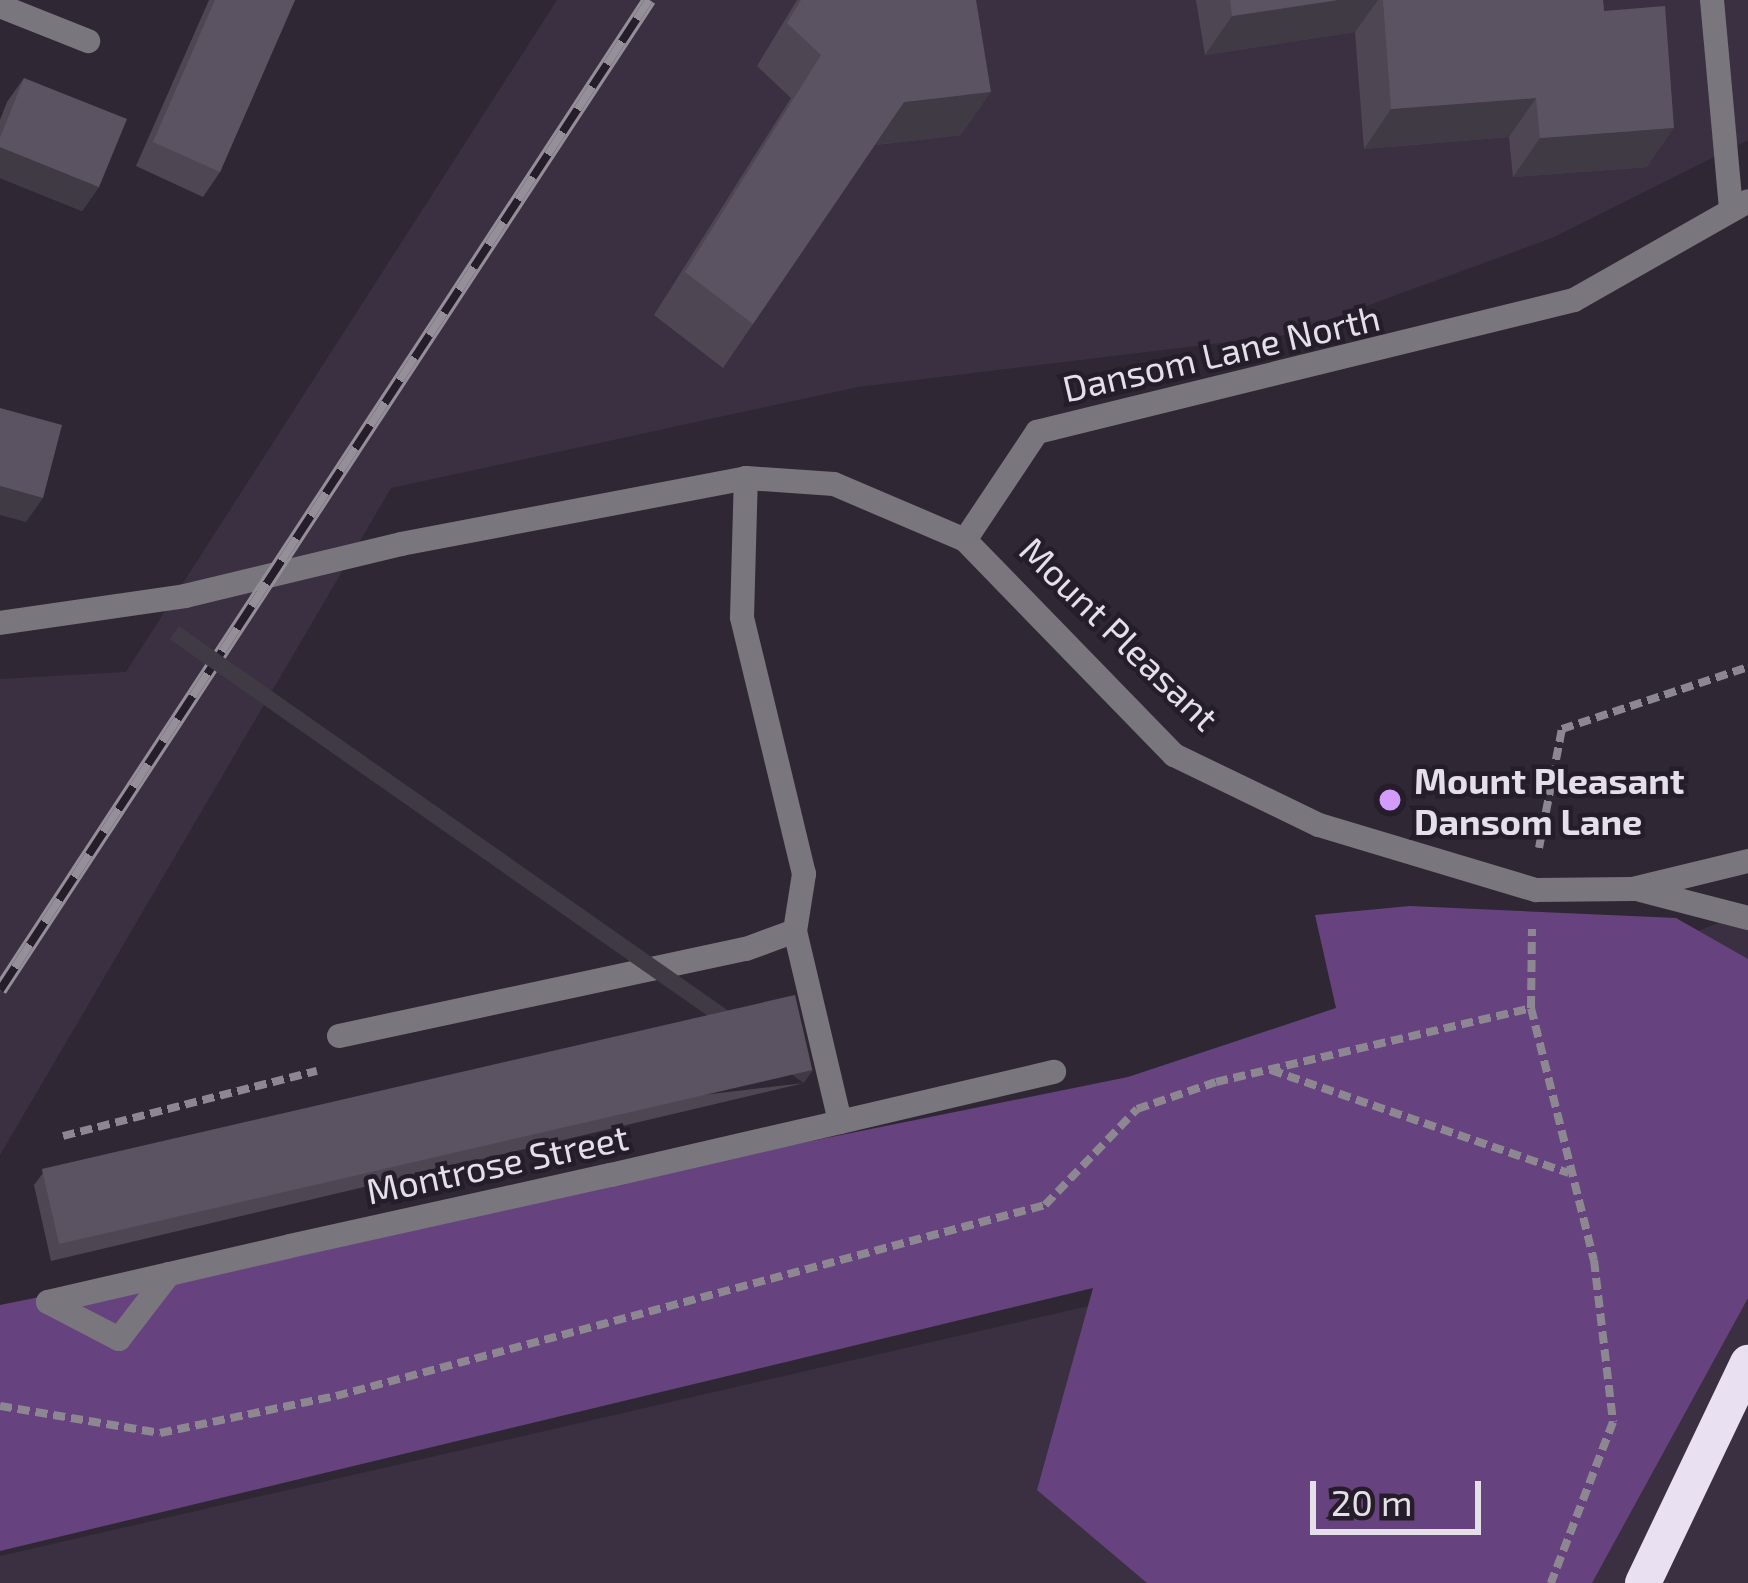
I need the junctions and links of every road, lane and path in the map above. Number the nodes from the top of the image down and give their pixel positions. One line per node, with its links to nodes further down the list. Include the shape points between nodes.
1 (1712, 0): 4 (street)
2 (0, 6): 3 (street)
3 (88, 40)
4 (1740, 206): 6 (street, Dansom Lane North, via 1574,300 1037,432)
5 (746, 478): 6 (street, via 834,484); 7 (street, via 401,544 185,596); 13 (street, via 742,617 803,874)
6 (965, 541): 11 (street, Mount Pleasant, via 1174,755 1319,825)
7 (0, 623)
8 (1748, 667): 11 (path, via 1562,729 1542,812)
9 (1748, 861): 10 (street, Mount Pleasant)
10 (1633, 889): 11 (street, Mount Pleasant); 12 (street, Mount Pleasant)
11 (1536, 890): 14 (path)
12 (1748, 918)
13 (795, 931): 15 (street, via 746,949); 18 (street)
14 (1531, 1008): 16 (path); 20 (path)
15 (339, 1036): 19 (path, via 317,1072)
16 (1267, 1069): 20 (path); 23 (path, via 1137,1109 1045,1205 579,1333 160,1433)
17 (1054, 1072): 18 (street, Montrose Street)
18 (840, 1122): 21 (street, Montrose Street)
19 (63, 1136)
20 (1570, 1173): 24 (path, via 1594,1260 1613,1422)
21 (169, 1274)
22 (1748, 1363): 25 (highway)
23 (0, 1406)
24 (1551, 1583)
25 (1643, 1583)

